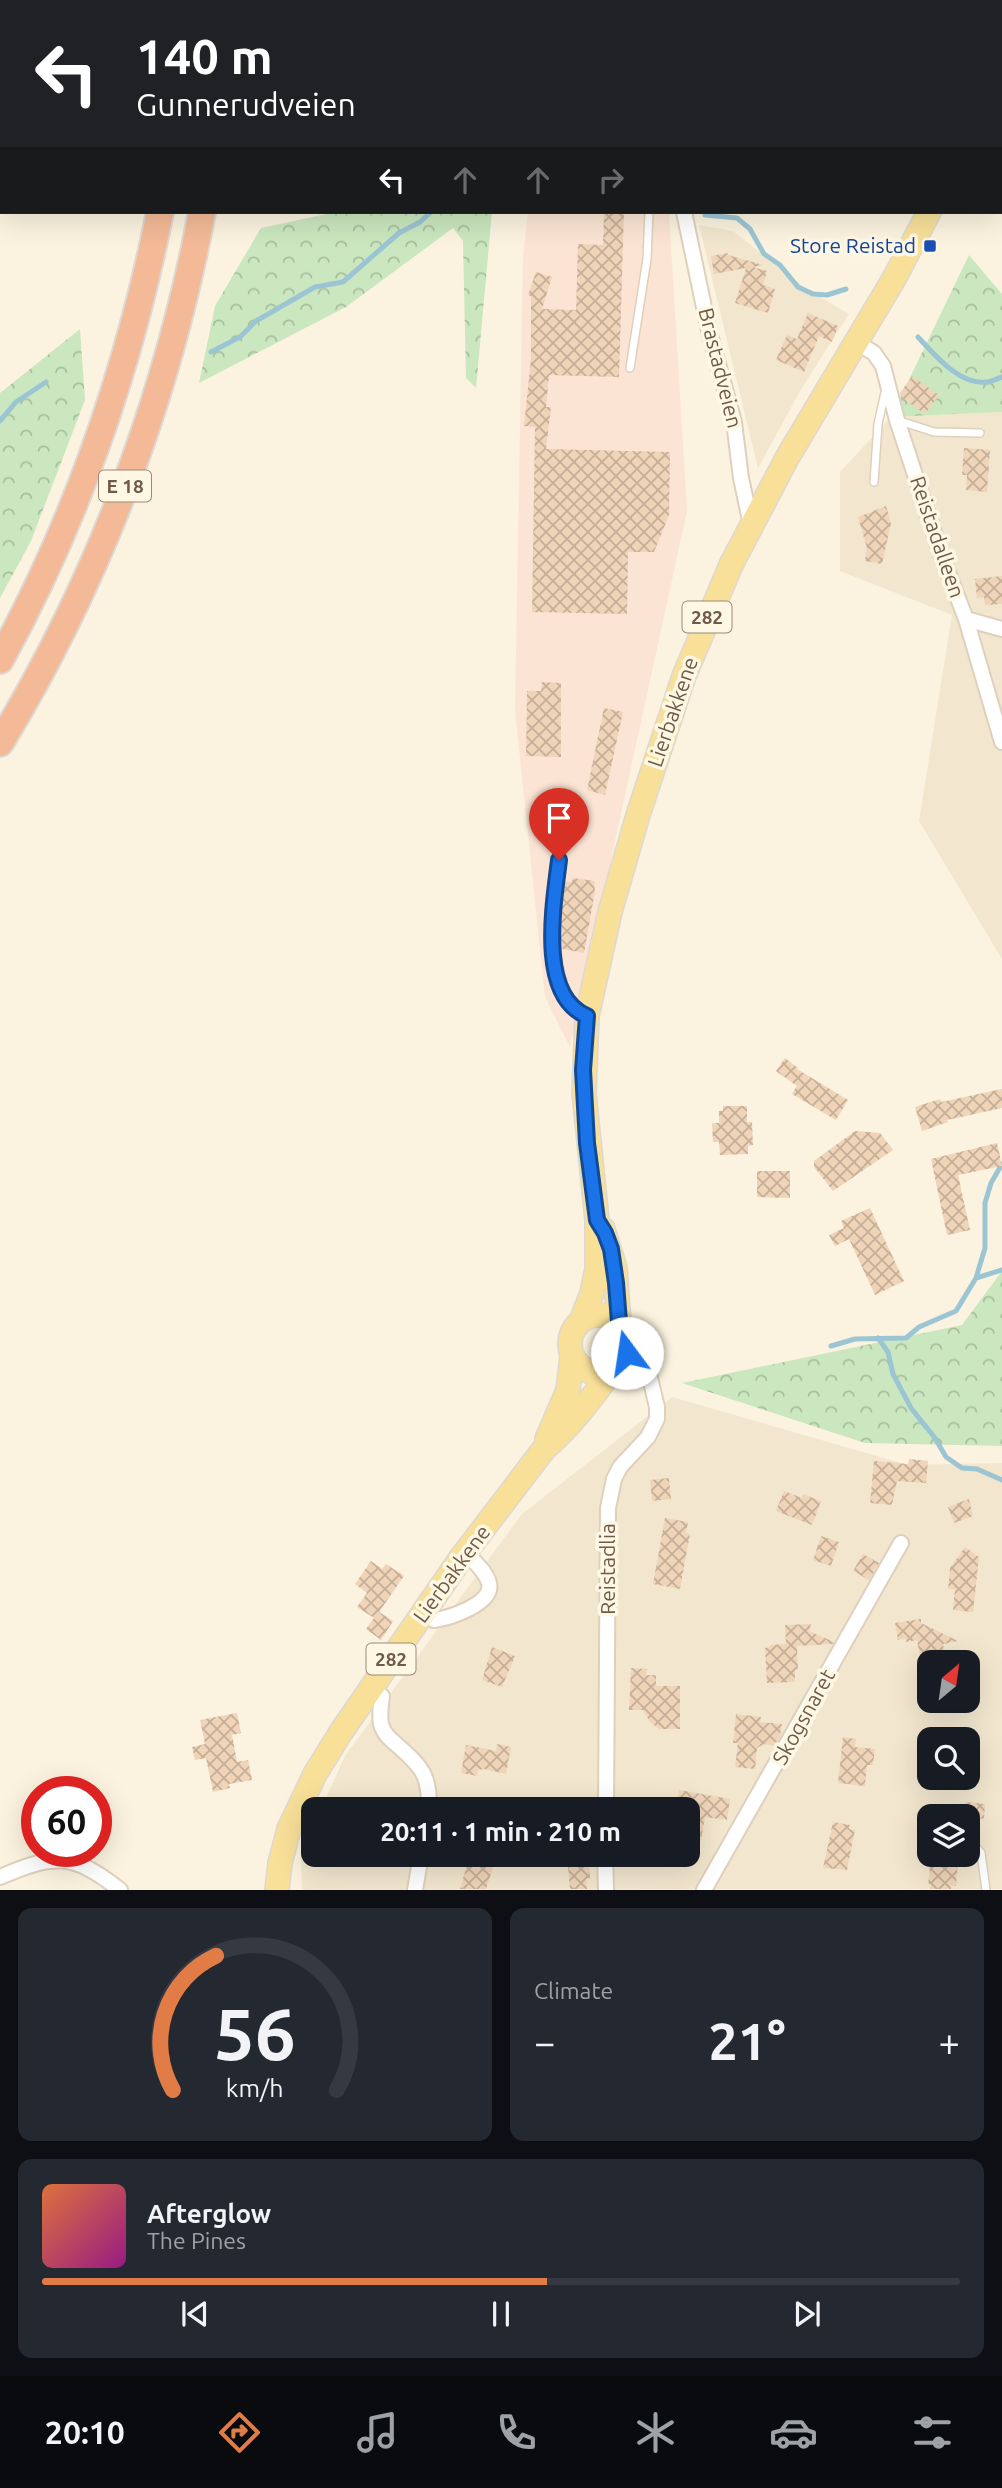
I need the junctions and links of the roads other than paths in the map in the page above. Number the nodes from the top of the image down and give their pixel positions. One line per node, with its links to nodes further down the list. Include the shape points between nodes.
1 (160, 214): 15 (highway, E 18, via 131,337 95,449 47,568)
2 (202, 214): 17 (highway, E 18, via 177,322 126,483 62,631)
3 (649, 214): 7 (lane)
4 (684, 214): 12 (street, Brastadveien, via 734,422)
5 (928, 214): 6 (main road, Lierbakkene / 282)
6 (856, 342): 8 (street, Reistadalleen, via 879,359); 12 (main road, Lierbakkene / 282)
7 (631, 368)
8 (888, 384): 9 (street, Reistadalleen); 11 (lane, via 878,424)
9 (897, 420): 10 (lane, via 934,432); 13 (street, Reistadalleen)
10 (980, 433)
11 (874, 482)
12 (751, 525): 19 (main road, Lierbakkene / 282, via 706,620 663,736 610,912)
13 (966, 619): 14 (street); 16 (street, Reistadalleen)
14 (1002, 629)
15 (0, 660)
16 (1002, 742)
17 (0, 743)
18 (559, 849): 19 (lane, via 554,963 569,1004)
19 (587, 1016): 20 (main road, Lierbakkene / 282, via 584,1093)
20 (597, 1220): 21 (main road, Lierbakkene / 282, via 597,1269); 22 (main road, Lierbakkene / 282, via 613,1259)
21 (582, 1319): 22 (main road, via 600,1314); 23 (main road, 282, via 570,1337)
22 (619, 1322): 24 (main road, 282, via 627,1335)
23 (572, 1356): 24 (main road, via 577,1364 599,1373); 25 (main road, Lierbakkene / 282, via 568,1390)
24 (620, 1361): 25 (main road, Lierbakkene / 282); 31 (street, Reistadlia, via 650,1378 657,1419 648,1437 620,1467 608,1508)
25 (544, 1449): 27 (main road, Lierbakkene / 282)
26 (901, 1543): 40 (street, Skogsnaret)
27 (466, 1552): 28 (street, via 483,1571 489,1591 475,1605); 37 (main road, Lierbakkene / 282, via 315,1774 289,1829)
28 (434, 1620)
29 (382, 1696): 30 (street, via 381,1726 425,1774)
30 (429, 1797)
31 (606, 1797)
32 (980, 1852): 41 (lane)
33 (419, 1867): 38 (street)
34 (605, 1867): 39 (street)
35 (0, 1877): 36 (street, via 27,1865 68,1860)
36 (120, 1889)
37 (277, 1889)
38 (415, 1889)
39 (606, 1889)
40 (704, 1889)
41 (986, 1889)

